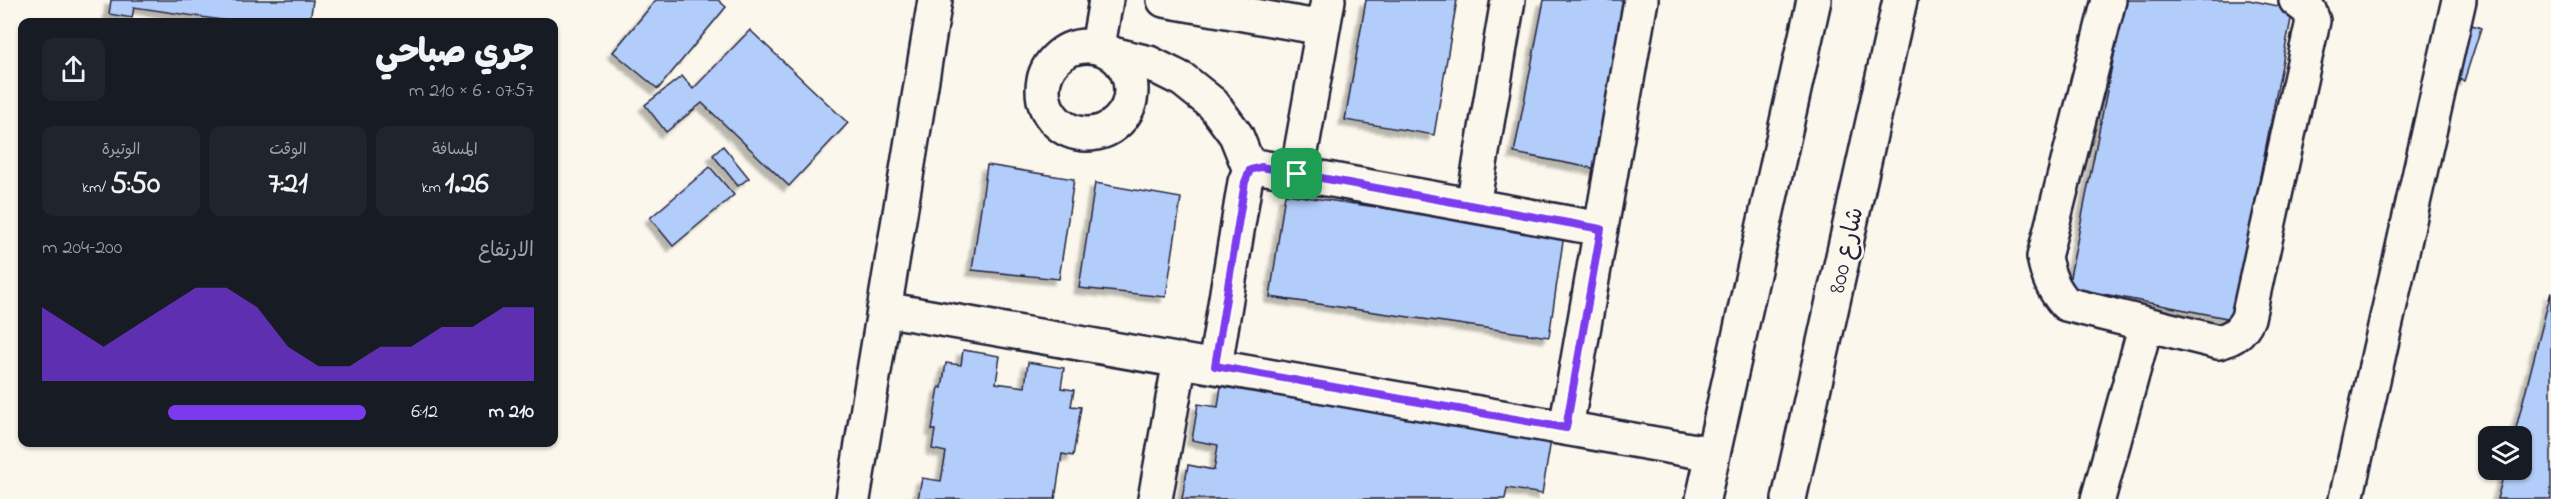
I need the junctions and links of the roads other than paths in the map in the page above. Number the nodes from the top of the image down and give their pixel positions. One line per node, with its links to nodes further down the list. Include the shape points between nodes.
1 (935, 0): 16 (street)
2 (1106, 0): 12 (street, via 1105,50 1149,63 1183,80 1213,104 1236,135)
3 (1164, 0): 11 (street)
4 (1508, 0): 14 (street)
5 (1641, 0): 15 (street)
6 (1814, 0): 21 (street)
7 (1900, 0): 25 (street, شارع 800)
8 (2109, 0): 17 (street, via 2044,257 2054,291 2066,304)
9 (2296, 0): 17 (street, via 2309,10 2313,21 2248,318 2231,339 2218,342)
10 (2458, 0): 27 (street)
11 (1325, 14): 13 (street)
12 (1250, 170): 13 (street, via 1261,167); 19 (street)
13 (1297, 174): 14 (street)
14 (1473, 205): 15 (street)
15 (1601, 229): 20 (street)
16 (884, 309): 18 (street); 22 (street)
17 (2146, 324): 26 (street)
18 (1180, 360): 19 (street); 23 (street)
19 (1215, 366): 20 (street)
20 (1566, 428): 21 (street)
21 (1713, 454): 24 (street)
22 (853, 499)
23 (1155, 499)
24 (1703, 499)
25 (1789, 499)
26 (2098, 499)
27 (2346, 499)

